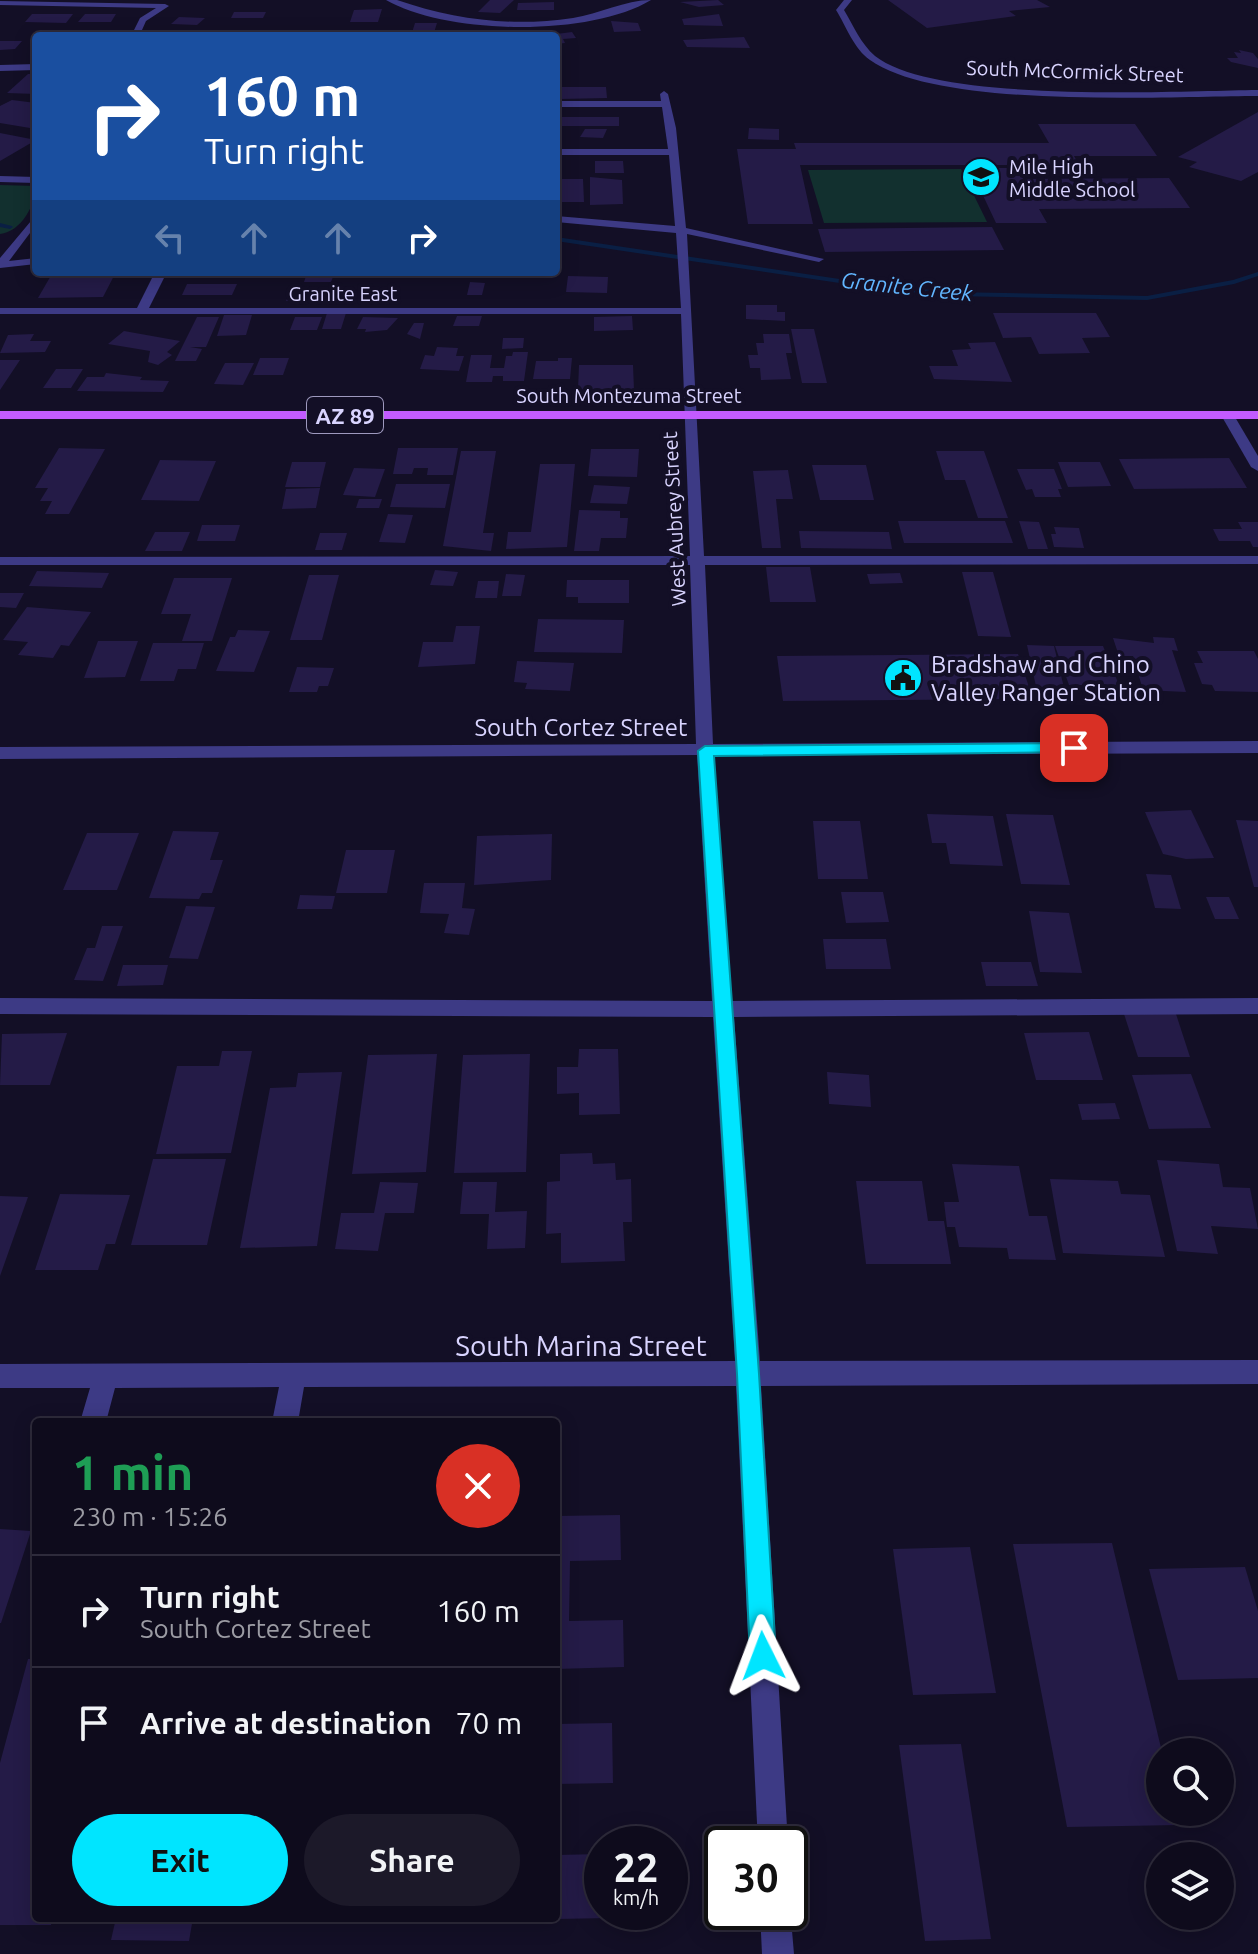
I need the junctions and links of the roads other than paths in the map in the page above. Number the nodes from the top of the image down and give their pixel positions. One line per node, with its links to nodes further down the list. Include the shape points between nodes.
1 (175, 0): 6 (street)
2 (390, 0): 3 (street, via 443,17 512,24 589,17)
3 (647, 0)
4 (848, 0): 10 (street, South McCormick Street, via 840,10 871,58 894,71 938,83 1060,91)
5 (0, 3): 6 (street)
6 (165, 6): 7 (street, via 143,20)
7 (139, 32)
8 (32, 67): 9 (street)
9 (0, 68)
10 (1258, 93)
11 (560, 104): 13 (street, West Aubrey Street, via 665,99)
12 (560, 152): 13 (street)
13 (672, 152): 20 (street, West Aubrey Street)
14 (0, 168): 15 (street)
15 (32, 168)
16 (0, 179): 17 (street)
17 (32, 180)
18 (560, 219): 20 (street)
19 (32, 223): 22 (street)
20 (682, 230): 23 (street); 29 (street, West Aubrey Street)
21 (0, 241): 22 (street)
22 (15, 243): 25 (street)
23 (819, 259)
24 (32, 261): 25 (street)
25 (0, 265)
26 (159, 276): 28 (street)
27 (0, 311): 28 (street, Granite East)
28 (141, 311): 29 (street, Granite East)
29 (686, 311): 31 (street, West Aubrey Street)
30 (0, 415): 31 (main road, South Montezuma Street / AZ 89)
31 (690, 415): 32 (main road, South Montezuma Street / AZ 89); 35 (street, West Aubrey Street)
32 (1227, 415): 33 (main road, South Montezuma Street / AZ 89); 34 (street)
33 (1258, 415)
34 (1258, 467)
35 (696, 560): 36 (street); 37 (street); 39 (street, West Aubrey Street)
36 (1258, 560)
37 (0, 561)
38 (1258, 747): 39 (street, South Cortez Street)
39 (705, 751): 40 (street, South Cortez Street); 43 (street, West Aubrey Street)
40 (0, 753)
41 (0, 1006): 43 (street)
42 (1258, 1006): 43 (street)
43 (723, 1009): 45 (street, West Aubrey Street)
44 (1258, 1372): 45 (street, South Marina Street)
45 (748, 1374): 48 (street, South Marina Street); 51 (street, West Aubrey Street)
46 (0, 1376): 47 (street, South Marina Street)
47 (106, 1376): 48 (street, South Marina Street); 49 (street)
48 (294, 1376): 50 (street)
49 (94, 1418)
50 (286, 1418)
51 (772, 1826)
52 (777, 1930): 53 (street)
53 (778, 1954)

